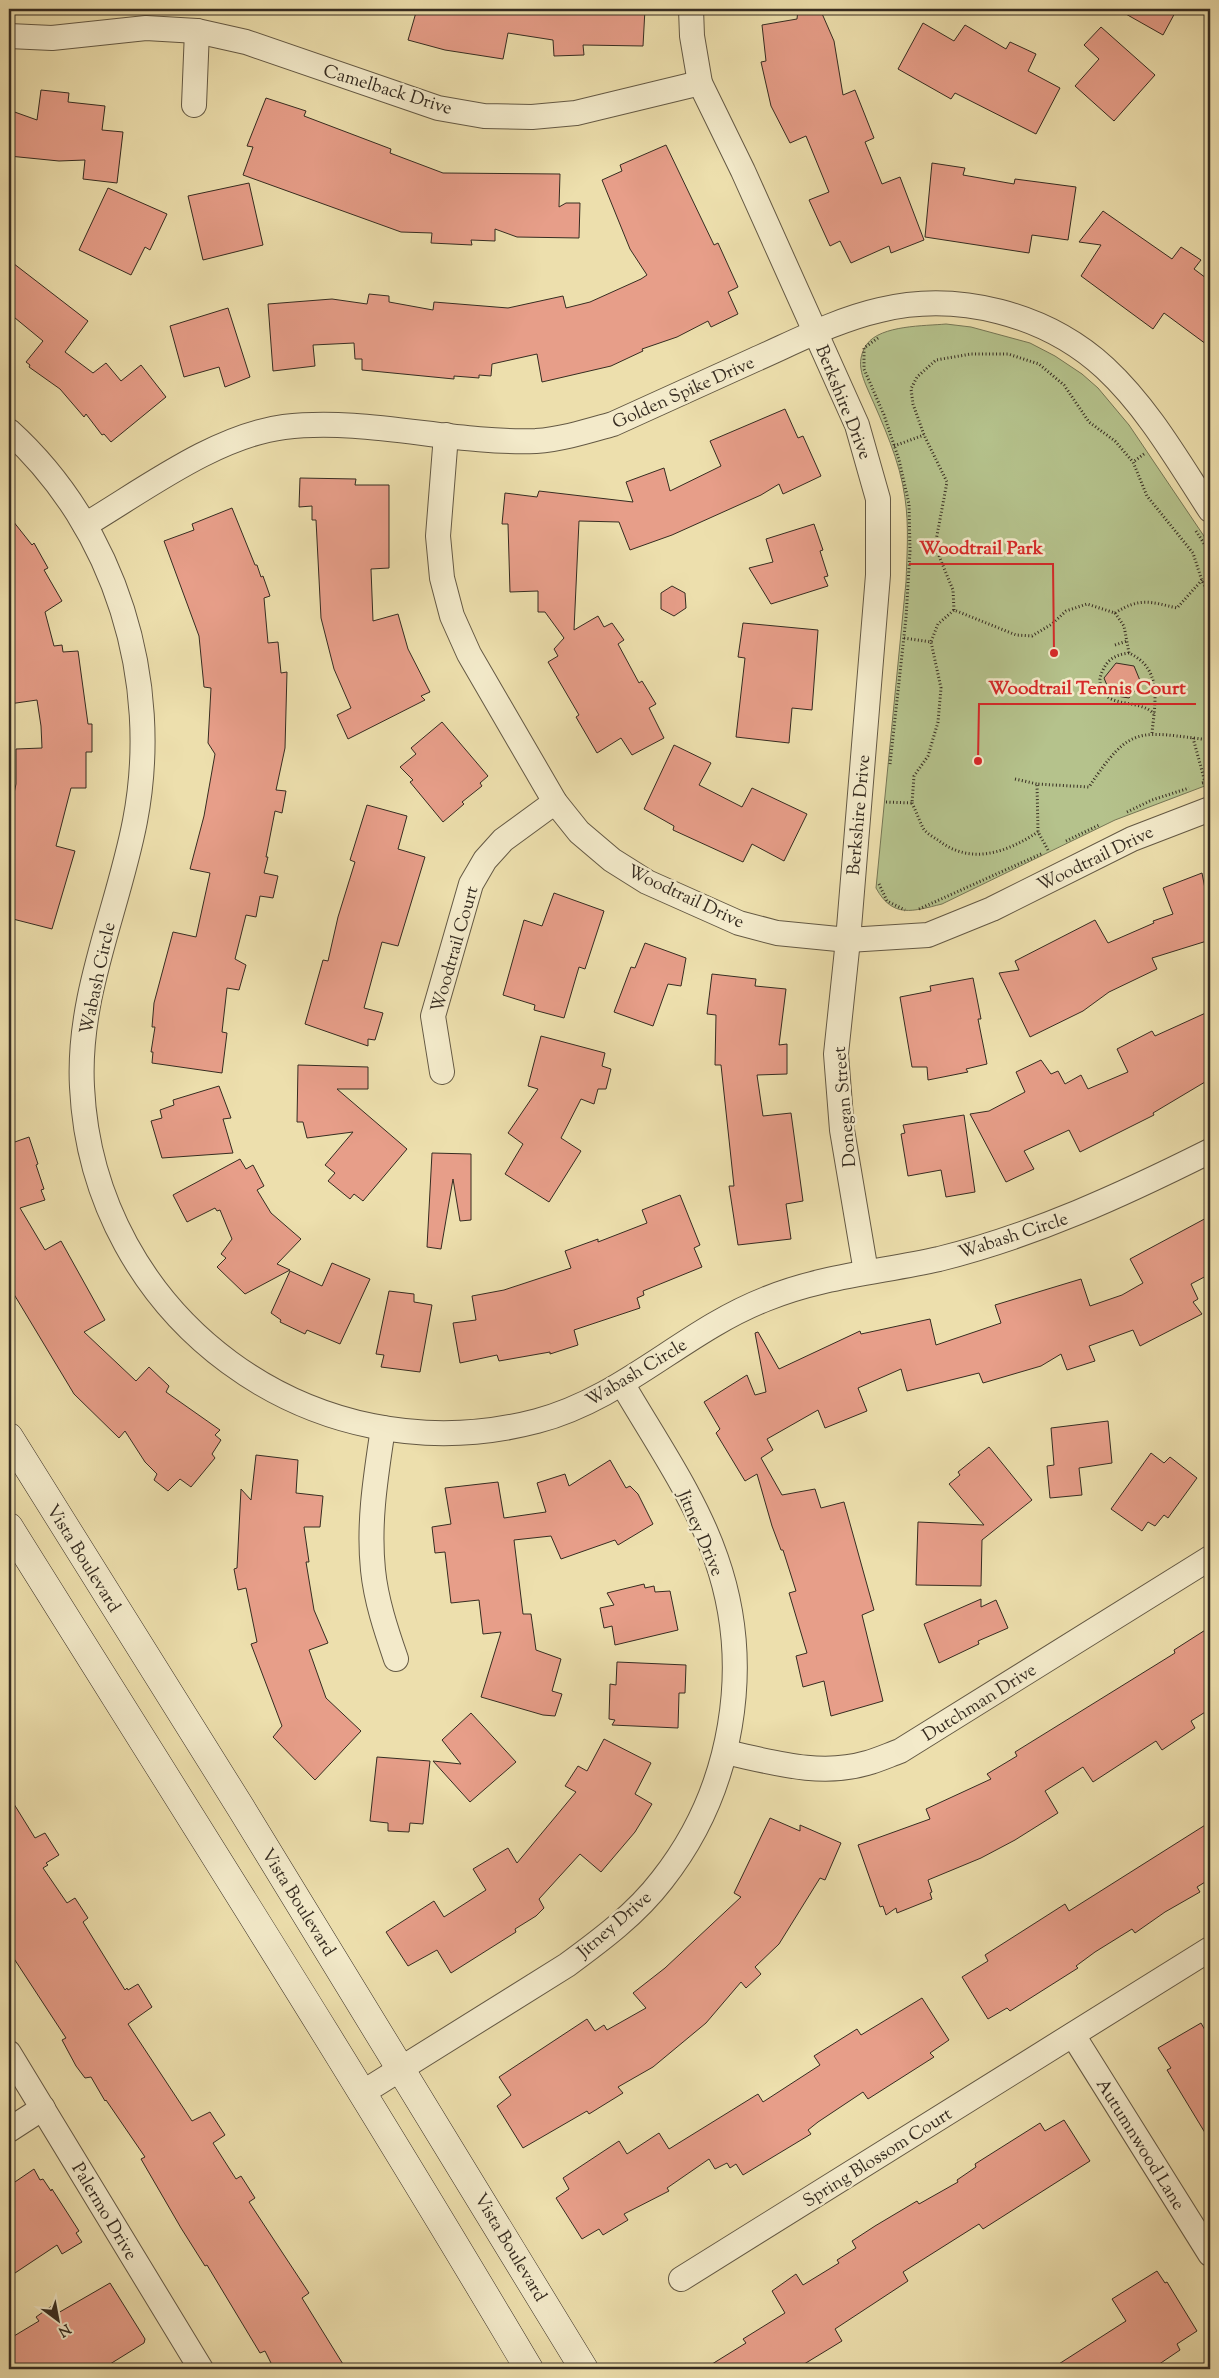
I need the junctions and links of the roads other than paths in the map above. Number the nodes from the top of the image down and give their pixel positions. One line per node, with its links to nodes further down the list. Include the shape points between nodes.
1 (691, 9): 4 (street, Berkshire Drive)
2 (197, 31): 3 (street, Camelback Drive, via 146,28 52,38); 4 (street, Camelback Drive, via 246,42 438,108 484,116 532,117 576,112); 5 (street)
3 (9, 36)
4 (700, 82): 6 (street, Berkshire Drive)
5 (194, 105)
6 (816, 332): 8 (street, Golden Spike Drive, via 614,424 574,436 536,441); 9 (street, Golden Spike Drive, via 880,310 940,304 998,311 1052,331 1079,347 1135,400); 13 (street, Berkshire Drive, via 857,424 878,499 878,575)
7 (9, 431): 10 (street, Wabash Circle, via 57,484)
8 (446, 435): 10 (street, Golden Spike Drive, via 325,424 274,429 208,451); 11 (street, Woodtrail Drive, via 438,536 442,578 452,616 469,654)
9 (1210, 510)
10 (85, 525): 18 (street, Wabash Circle, via 105,563 125,616 137,664 143,719 142,772 135,823 92,983 83,1032 82,1092 86,1134 99,1185 117,1229 140,1270 170,1309 202,1342 243,1374 287,1398 335,1417)
11 (555, 802): 13 (street, Woodtrail Drive, via 579,832 612,860 647,882 739,923 778,933); 14 (street, Woodtrail Court, via 503,840 485,860 471,884 433,1016)
12 (1210, 809): 13 (street, Woodtrail Drive, via 1132,839 950,928 928,935)
13 (848, 940): 16 (street, Donegan Street, via 836,1054 842,1130)
14 (442, 1072)
15 (1210, 1151): 16 (street, Wabash Circle, via 1077,1214 1008,1240 935,1260)
16 (866, 1272): 17 (street, Wabash Circle, via 815,1282 766,1298 715,1323)
17 (622, 1385): 18 (street, Wabash Circle, via 581,1406 537,1421 481,1431 430,1433); 23 (street, Jitney Drive, via 694,1508 716,1557 729,1606 735,1654 734,1705)
18 (383, 1428): 22 (street, via 371,1524 373,1571 382,1616)
19 (9, 1437): 27 (main road, Vista Boulevard)
20 (9, 1527): 28 (main road)
21 (1210, 1558): 23 (street, Dutchman Drive, via 900,1751 866,1764 829,1770 797,1768)
22 (396, 1659)
23 (725, 1752): 27 (street, Jitney Drive, via 708,1803 686,1845 662,1880 633,1912 566,1965)
24 (1210, 1949): 25 (street, Spring Blossom Court)
25 (1073, 2035): 31 (street, Autumnwood Lane); 32 (street, Spring Blossom Court)
26 (9, 2053): 29 (street, Palermo Drive)
27 (401, 2068): 28 (street, Jitney Drive); 35 (main road, Vista Boulevard)
28 (362, 2092): 34 (main road)
29 (43, 2108): 30 (street); 33 (street, Palermo Drive)
30 (9, 2130)
31 (1210, 2254)
32 (681, 2279)
33 (199, 2369)
34 (529, 2369)
35 (584, 2369)

